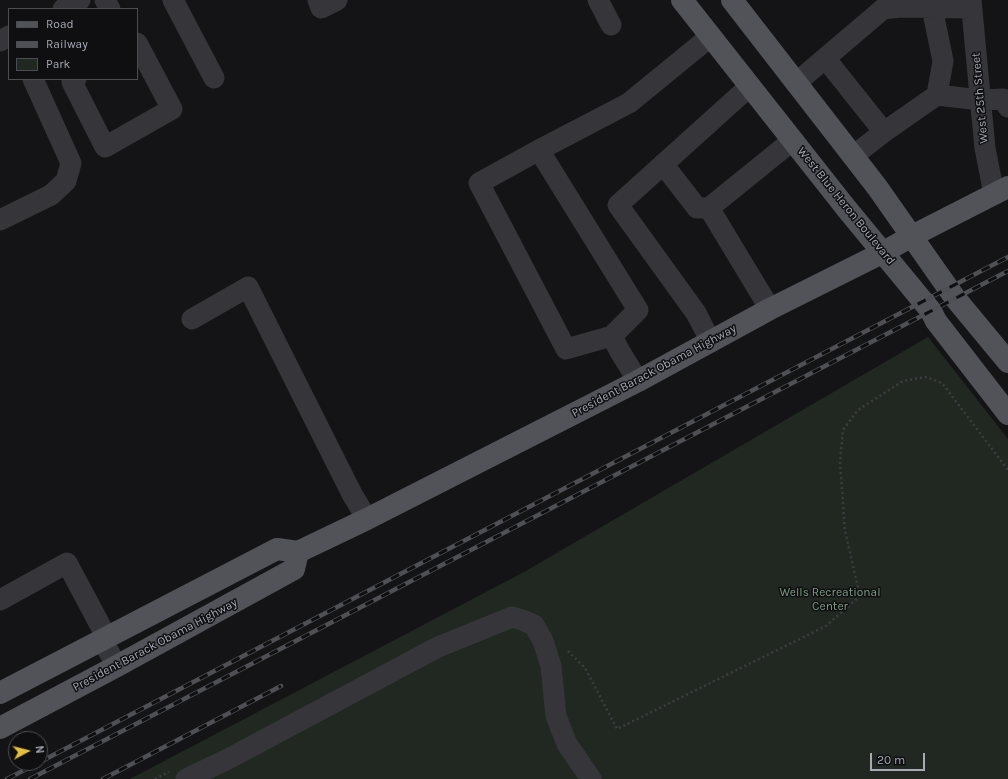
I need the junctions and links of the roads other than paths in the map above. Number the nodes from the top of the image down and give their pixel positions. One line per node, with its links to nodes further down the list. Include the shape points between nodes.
1 (80, 0): 9 (street)
2 (173, 0): 15 (street)
3 (318, 0): 4 (street, via 322,8)
4 (337, 0)
5 (598, 0): 11 (street)
6 (682, 0): 12 (main road, West Blue Heron Boulevard)
7 (732, 0): 18 (main road)
8 (972, 4): 10 (street); 21 (street, West 25th Street)
9 (64, 8)
10 (932, 8): 14 (street, via 883,9); 20 (street, via 942,61)
11 (611, 25)
12 (711, 36): 19 (main road, West Blue Heron Boulevard); 25 (street, via 629,103)
13 (138, 45): 17 (street, via 172,109 105,147 72,82)
14 (825, 58): 18 (street); 23 (street)
15 (214, 78)
16 (33, 80): 30 (street, via 71,163 66,181 51,195)
17 (75, 80)
18 (796, 83): 26 (main road)
19 (750, 86): 24 (main road, West Blue Heron Boulevard); 27 (street)
20 (937, 95): 21 (street); 23 (street)
21 (980, 100): 22 (street, via 1003,99); 28 (street, West 25th Street, via 985,148)
22 (1008, 107)
23 (884, 132): 26 (street)
24 (793, 140): 29 (street); 32 (main road, West Blue Heron Boulevard)
25 (539, 150): 35 (street, via 638,310); 35 (street, via 479,184 566,349)
26 (853, 156): 31 (main road)
27 (663, 164): 29 (street, via 697,208); 36 (street, via 618,205 696,313)
28 (1001, 191): 31 (main road, President Barack Obama Highway)
29 (709, 208): 33 (street)
30 (0, 220)
31 (912, 236): 32 (main road, President Barack Obama Highway); 37 (main road, via 955,298)
32 (882, 253): 33 (main road, President Barack Obama Highway); 39 (main road, West Blue Heron Boulevard, via 931,311)
33 (770, 309): 36 (main road, President Barack Obama Highway)
34 (192, 319): 40 (street, via 248,287)
35 (612, 336): 38 (street)
36 (711, 342): 38 (main road, President Barack Obama Highway)
37 (1008, 362)
38 (638, 381): 40 (main road, President Barack Obama Highway)
39 (1008, 414)
40 (367, 519): 41 (main road, President Barack Obama Highway)
41 (298, 552): 43 (main road, via 277,550); 44 (main road, President Barack Obama Highway, via 294,569)
42 (0, 600): 43 (street, via 67,563)
43 (105, 639): 44 (street); 45 (main road)
44 (117, 666): 46 (main road, President Barack Obama Highway)
45 (0, 693)
46 (0, 728)
47 (178, 775): 48 (street, via 228,759 438,647 512,617 534,626 543,641 552,666 556,716 567,744)
48 (591, 779)

